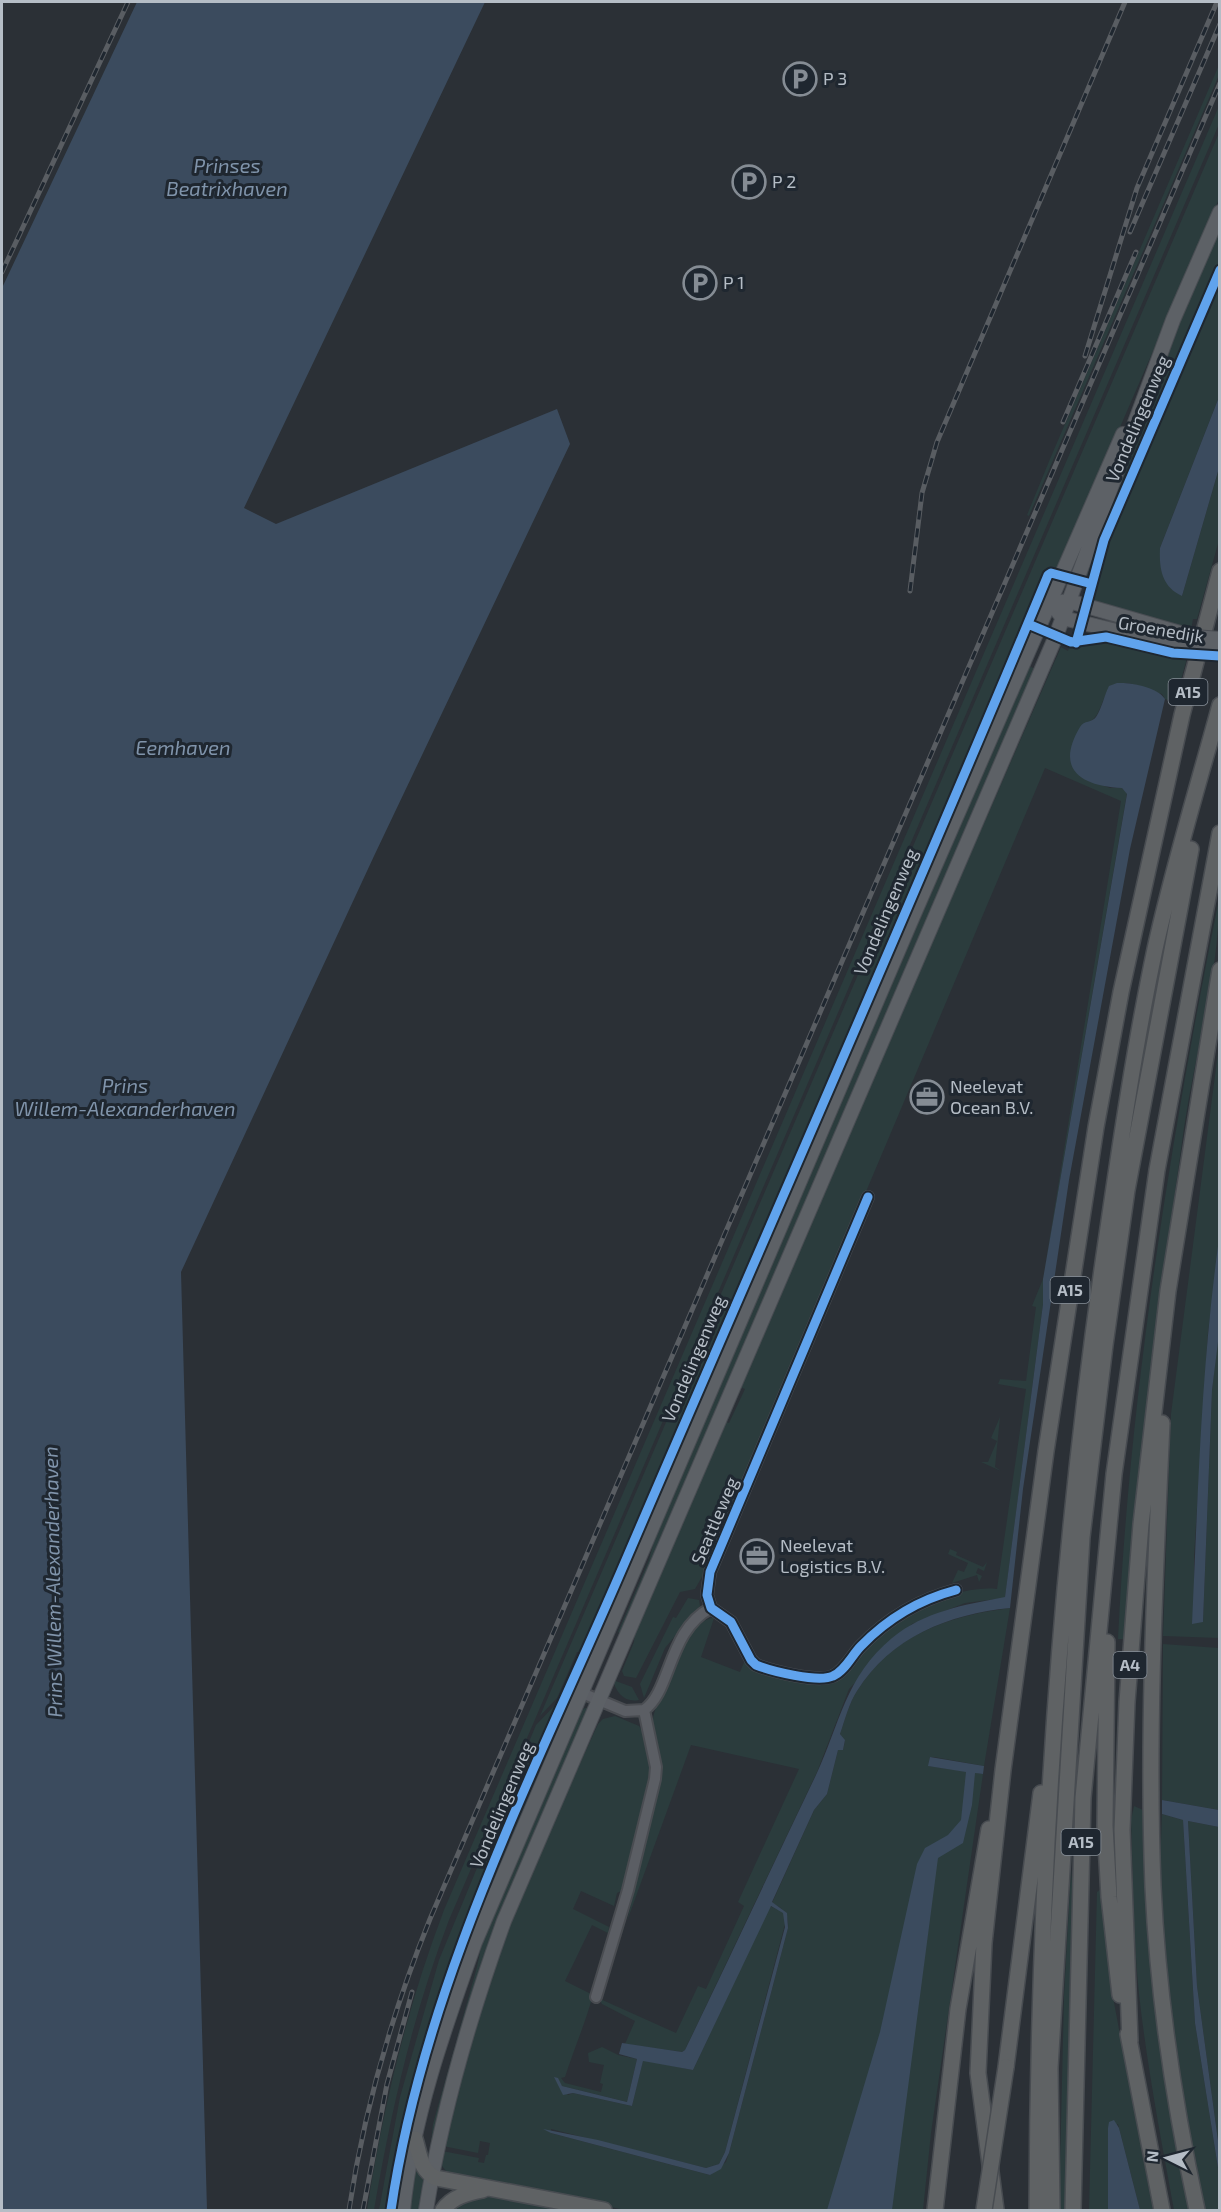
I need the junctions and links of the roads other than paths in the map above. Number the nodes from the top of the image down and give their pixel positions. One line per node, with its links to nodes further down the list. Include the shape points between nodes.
1 (1220, 212): 2 (main road, Vondelingenweg)
2 (1173, 320): 4 (main road, Vondelingenweg); 6 (main road, Vondelingenweg)
3 (1220, 571): 24 (highway, A15, via 1182,715 1121,992 1096,1127 1046,1451)
4 (1076, 581): 5 (main road, Vondelingenweg); 7 (main road)
5 (1069, 601): 6 (main road, Groenedijk); 7 (main road, Groenedijk); 8 (main road, Vondelingenweg)
6 (1051, 603): 8 (main road); 20 (main road, Vondelingenweg, via 910,923)
7 (1092, 608): 9 (main road, Groenedijk)
8 (1063, 618): 9 (main road, Groenedijk); 21 (main road, Vondelingenweg)
9 (1176, 639): 10 (main road, Groenedijk, bridge); 11 (main road, Groenedijk, bridge)
10 (1220, 639)
11 (1220, 649)
12 (1220, 705): 23 (highway, A15, via 1156,946 1128,1090 1091,1340); 38 (highway, A15, via 1127,1190 1082,1537 1050,2068)
13 (1220, 832): 17 (highway, A15, via 1156,1170)
14 (1220, 970): 16 (highway)
15 (868, 1197): 19 (street, Seattleweg, via 710,1572 707,1595)
16 (1168, 1291): 26 (highway, A4, via 1141,1524 1127,1702 1122,1830); 41 (highway, via 1154,1676 1153,1887 1170,2069)
17 (1114, 1474): 26 (highway, A4, via 1105,1692 1105,1826 1118,1983); 39 (highway, A15, via 1083,1808)
18 (956, 1590): 19 (street, via 904,1610 875,1631 839,1673 819,1679 756,1665 731,1622)
19 (711, 1608): 22 (street, via 695,1619 681,1639 654,1700)
20 (582, 1693): 21 (street); 27 (main road, Vondelingenweg, via 475,1942 433,2066)
21 (597, 1699): 22 (street, via 626,1711); 28 (main road, Vondelingenweg, via 479,1990)
22 (644, 1710): 25 (street, via 655,1779)
23 (1053, 1719): 35 (highway, A15, bridge); 37 (highway, A15, via 1040,2020)
24 (1002, 1779): 34 (highway, A15, via 984,1850 958,2009); 36 (highway, A15, via 984,1942 978,2073)
25 (596, 1997)
26 (1130, 2041): 40 (highway, A4)
27 (415, 2139): 28 (highway, via 422,2166); 30 (main road, Vondelingenweg)
28 (432, 2176): 29 (highway); 31 (main road, Vondelingenweg)
29 (492, 2189): 32 (highway, via 460,2196); 33 (highway)
30 (403, 2211)
31 (426, 2211)
32 (443, 2211)
33 (604, 2211)
34 (935, 2211)
35 (984, 2211)
36 (996, 2211)
37 (1037, 2211)
38 (1052, 2211)
39 (1073, 2211)
40 (1162, 2211)
41 (1197, 2211)

